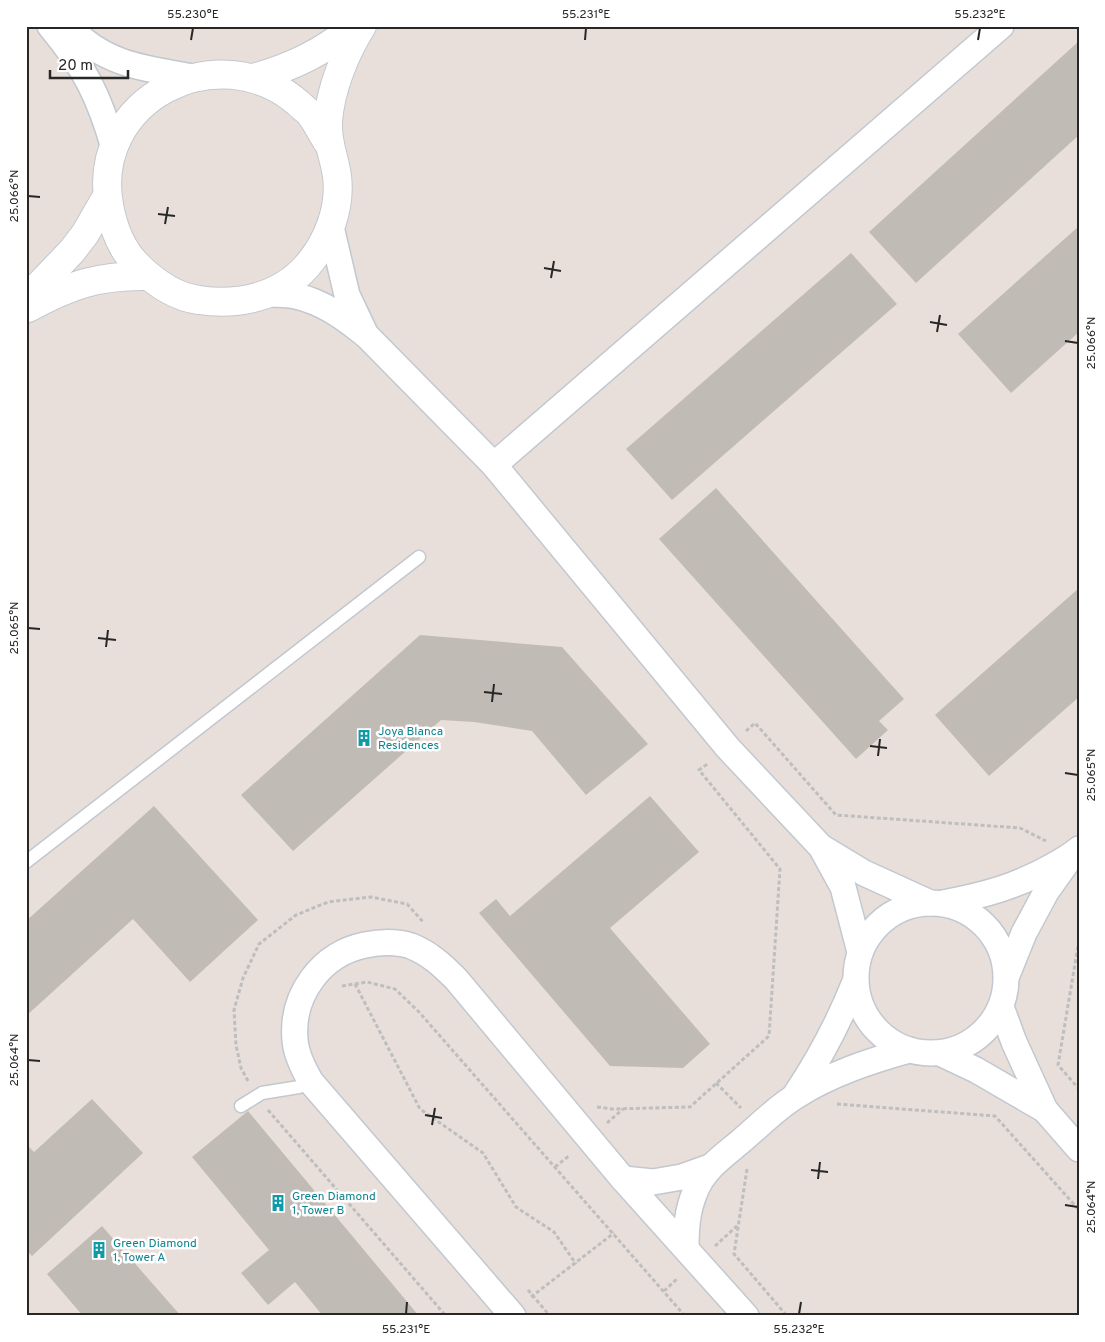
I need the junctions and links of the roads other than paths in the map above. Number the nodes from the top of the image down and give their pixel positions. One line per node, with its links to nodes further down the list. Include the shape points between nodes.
1 (50, 26): 9 (street, via 69,48 91,84)
2 (69, 26): 6 (street, via 88,45 115,60)
3 (355, 26): 7 (street, via 338,40 297,63)
4 (362, 26): 8 (street, via 349,51 333,97)
5 (1002, 26): 17 (street)
6 (194, 77): 7 (street, via 224,74); 9 (street, via 174,84 143,105 125,127)
7 (253, 78): 8 (street, via 284,92 310,114)
8 (328, 143): 11 (street, via 337,176 337,202)
9 (114, 148): 10 (street)
10 (107, 196): 12 (street, via 111,219 120,240 132,260); 14 (street, via 72,251)
11 (331, 227): 13 (street, via 307,267); 16 (street, via 347,295)
12 (148, 276): 13 (street, via 170,291 195,300 220,303); 15 (street, via 86,282)
13 (268, 294): 16 (street, via 295,296 320,303)
14 (26, 299)
15 (26, 309)
16 (366, 336): 17 (street)
17 (494, 465): 19 (street, via 728,748)
18 (419, 557): 21 (lane)
19 (822, 847): 22 (street, via 864,872); 23 (street, via 843,887)
20 (1075, 852): 22 (street, via 1031,878 996,891); 24 (street, via 1037,908)
21 (26, 862)
22 (936, 903): 23 (street, via 908,906 887,916 871,932); 24 (street, via 966,911 987,928 1002,949)
23 (860, 952): 25 (street)
24 (1007, 975): 26 (street)
25 (855, 982): 27 (street, via 860,1005 871,1024 888,1040); 30 (street, via 828,1042)
26 (1001, 1007): 28 (street, via 977,1038 959,1048); 32 (street)
27 (909, 1050): 28 (street); 30 (street, via 848,1070)
28 (940, 1053): 32 (street)
29 (311, 1082): 31 (lane, via 256,1096); 35 (street, via 295,1040 296,1011 307,984 326,962 352,948 380,942 410,945 436,958 456,979); 37 (street)
30 (795, 1096): 34 (street)
31 (241, 1106)
32 (1045, 1110): 33 (street)
33 (1079, 1149)
34 (710, 1167): 35 (street, via 682,1178 653,1182); 36 (street, via 695,1191 686,1220)
35 (623, 1180): 36 (street)
36 (686, 1248): 38 (street)
37 (510, 1315)
38 (746, 1316)

